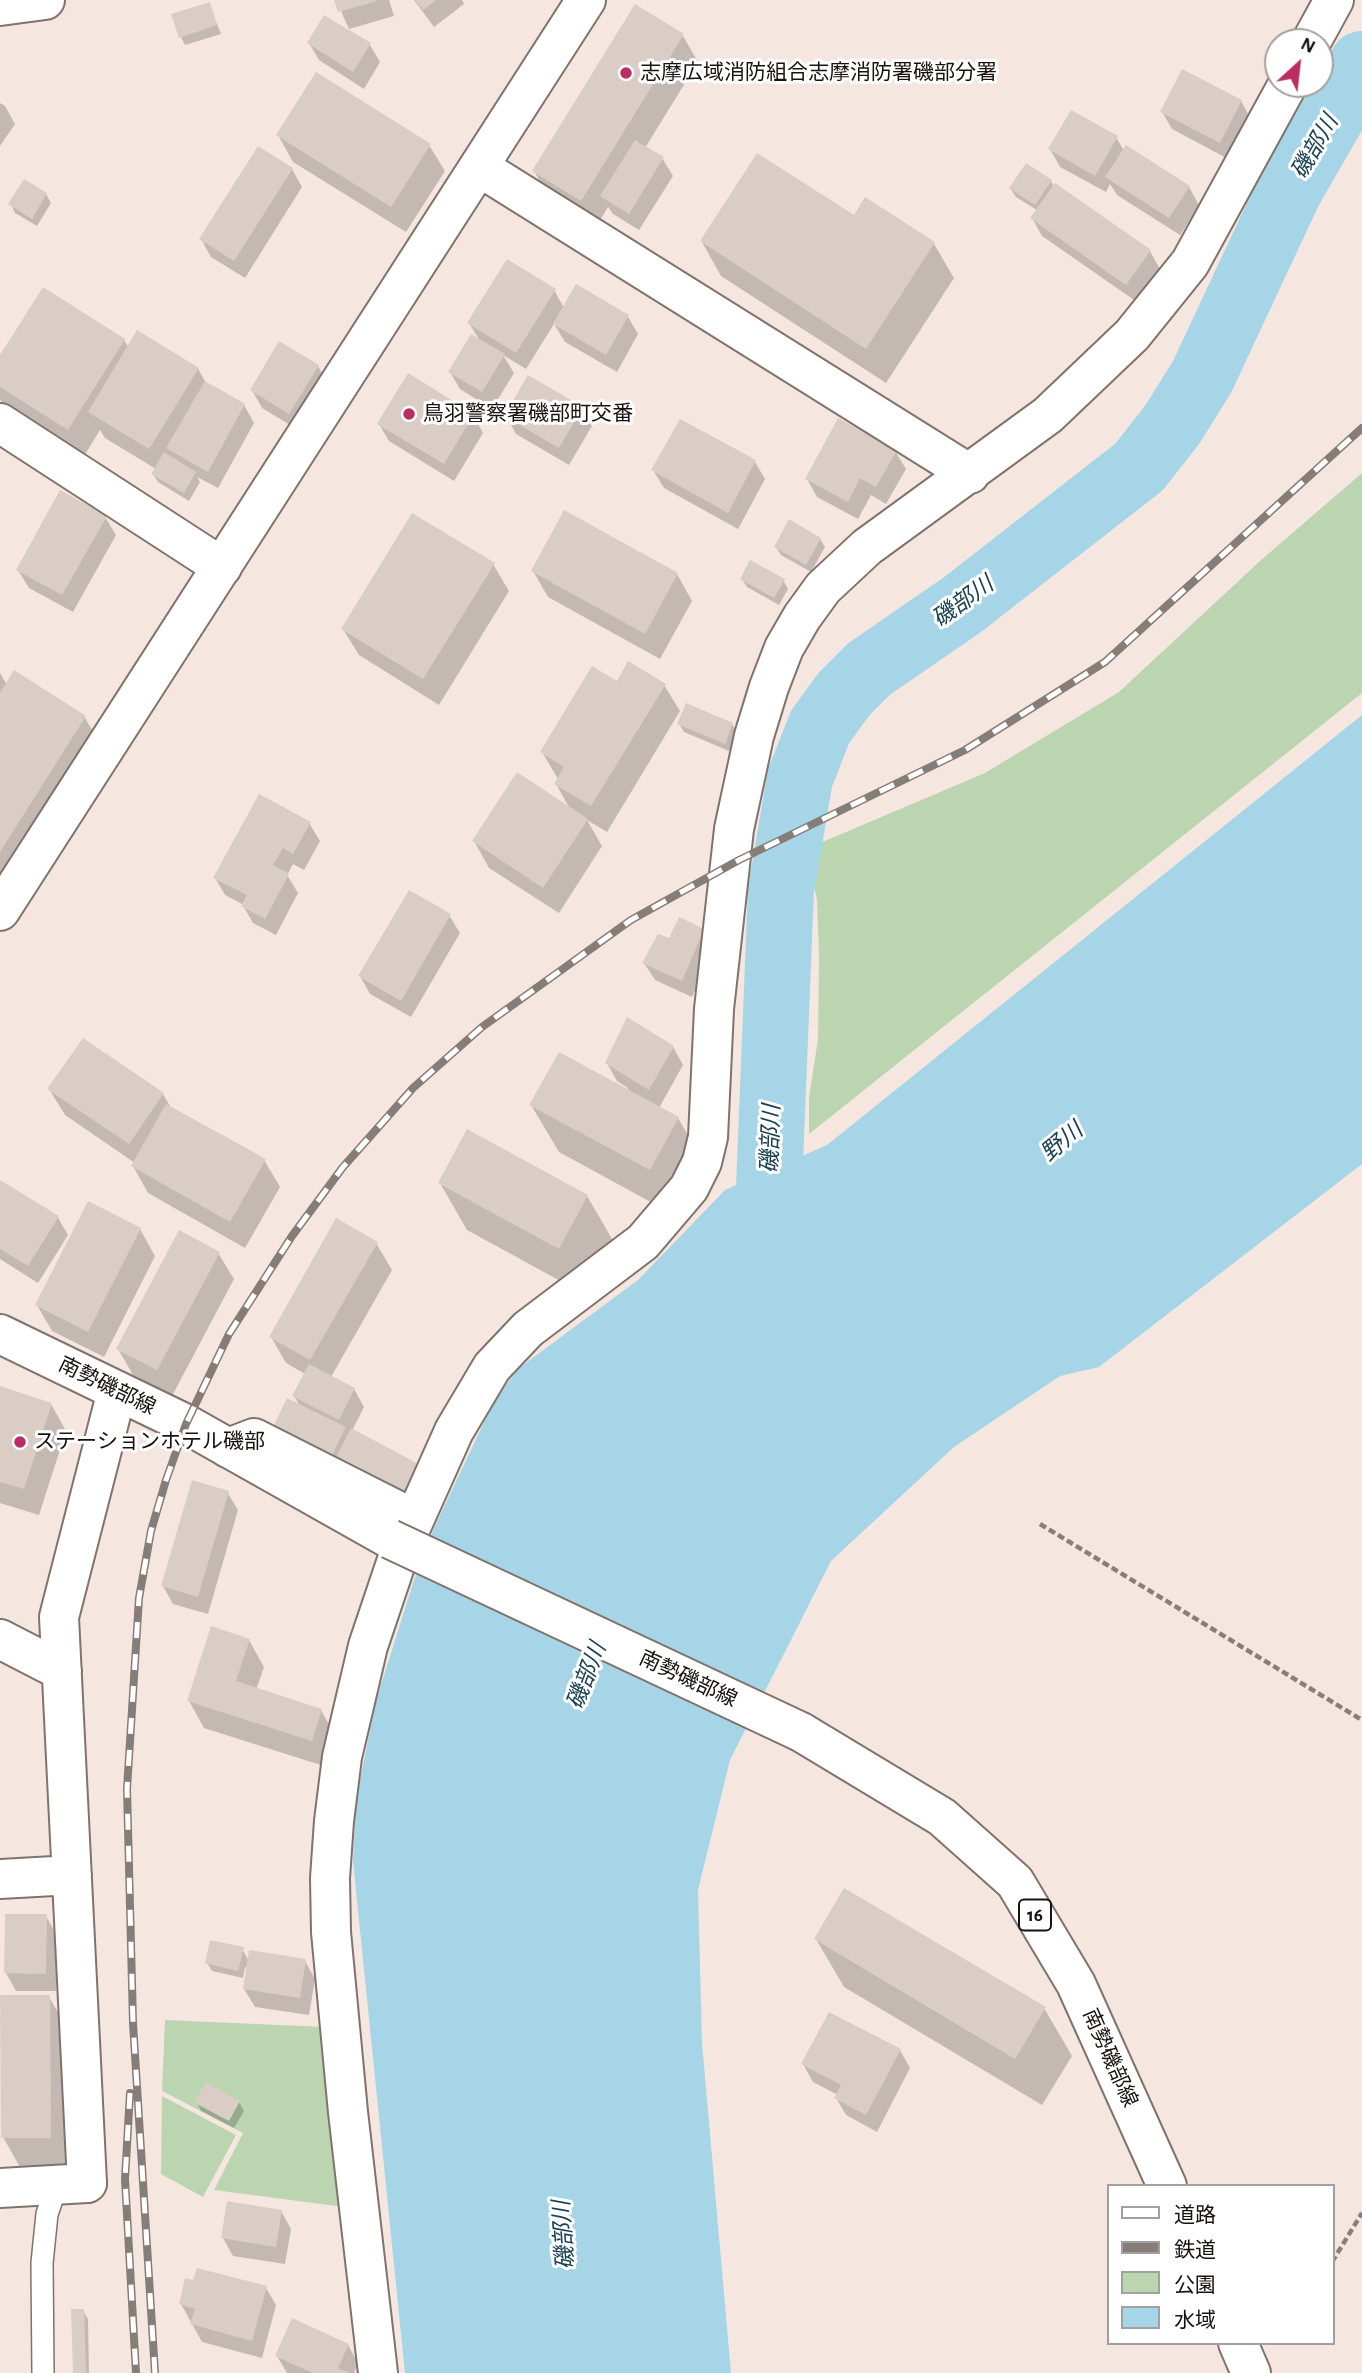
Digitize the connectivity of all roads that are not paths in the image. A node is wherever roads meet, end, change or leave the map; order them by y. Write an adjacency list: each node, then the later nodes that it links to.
1 (45, 0): 4 (street)
2 (586, 0): 7 (street)
3 (1334, 0): 5 (street)
4 (0, 6)
5 (1319, 28)
6 (1280, 98): 9 (street)
7 (479, 167): 9 (street); 10 (street)
8 (0, 423): 10 (street)
9 (970, 474): 14 (street)
10 (222, 567): 11 (street)
11 (0, 911)
12 (0, 1335): 13 (street, 南勢磯部線 / 16)
13 (117, 1391): 14 (street, 南勢磯部線 / 16); 16 (street)
14 (402, 1529): 20 (street, 南勢磯部線 / 16, bridge); 24 (street)
15 (0, 1639): 16 (street)
16 (62, 1671): 17 (street)
17 (72, 1875): 18 (street); 19 (street)
18 (0, 1879)
19 (72, 2184): 21 (street); 23 (lane)
20 (1166, 2184)
21 (0, 2188)
22 (1239, 2345): 25 (street)
23 (43, 2373)
24 (378, 2373)
25 (1251, 2373)

